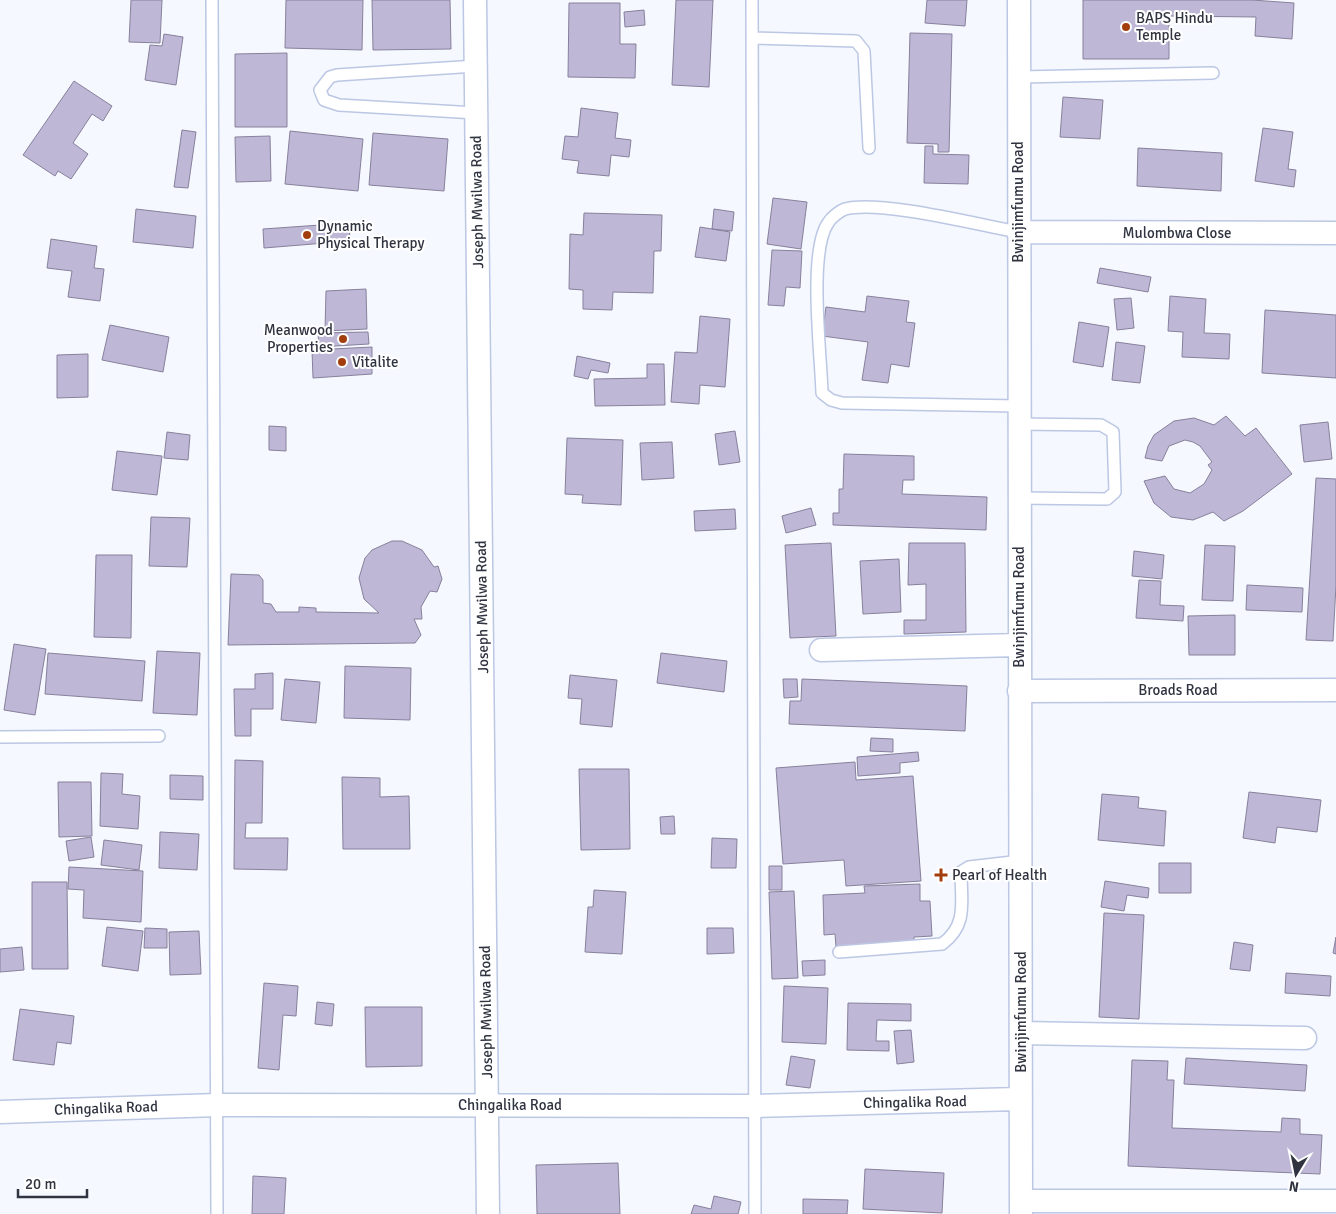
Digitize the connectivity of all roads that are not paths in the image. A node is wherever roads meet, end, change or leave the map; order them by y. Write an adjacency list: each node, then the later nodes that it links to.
1 (212, 0): 27 (lane)
2 (475, 0): 6 (street, Joseph Mwilwa Road)
3 (752, 0): 5 (lane)
4 (1019, 0): 8 (street, Bwinjimfumu Road)
5 (752, 38): 10 (lane); 28 (lane)
6 (476, 66): 9 (street, Joseph Mwilwa Road); 9 (lane)
7 (1213, 73): 8 (lane)
8 (1019, 77): 11 (street, Bwinjimfumu Road)
9 (476, 112): 26 (street, Joseph Mwilwa Road)
10 (869, 148)
11 (1018, 232): 12 (street, Mulombwa Close); 13 (street, Bwinjimfumu Road); 13 (lane)
12 (1336, 233)
13 (1018, 415): 14 (street, Bwinjimfumu Road); 14 (lane)
14 (1019, 498): 15 (street, Bwinjimfumu Road)
15 (1019, 645): 16 (street); 18 (street, Bwinjimfumu Road)
16 (820, 650)
17 (1336, 690): 18 (street, Broads Road)
18 (1019, 691): 21 (street, Bwinjimfumu Road)
19 (159, 736): 20 (lane)
20 (0, 737)
21 (1020, 861): 22 (lane); 23 (street, Bwinjimfumu Road)
22 (839, 952)
23 (1020, 1034): 24 (street); 25 (street, Bwinjimfumu Road)
24 (1305, 1038)
25 (1021, 1099): 28 (street, Chingalika Road); 31 (street, Bwinjimfumu Road)
26 (487, 1104): 27 (street, Chingalika Road); 28 (street, Chingalika Road); 33 (street, Joseph Mwilwa Road)
27 (218, 1105): 29 (street, Chingalika Road); 32 (lane)
28 (755, 1106): 34 (lane)
29 (0, 1112)
30 (1336, 1201): 31 (street)
31 (1021, 1208)
32 (217, 1214)
33 (488, 1214)
34 (755, 1214)

